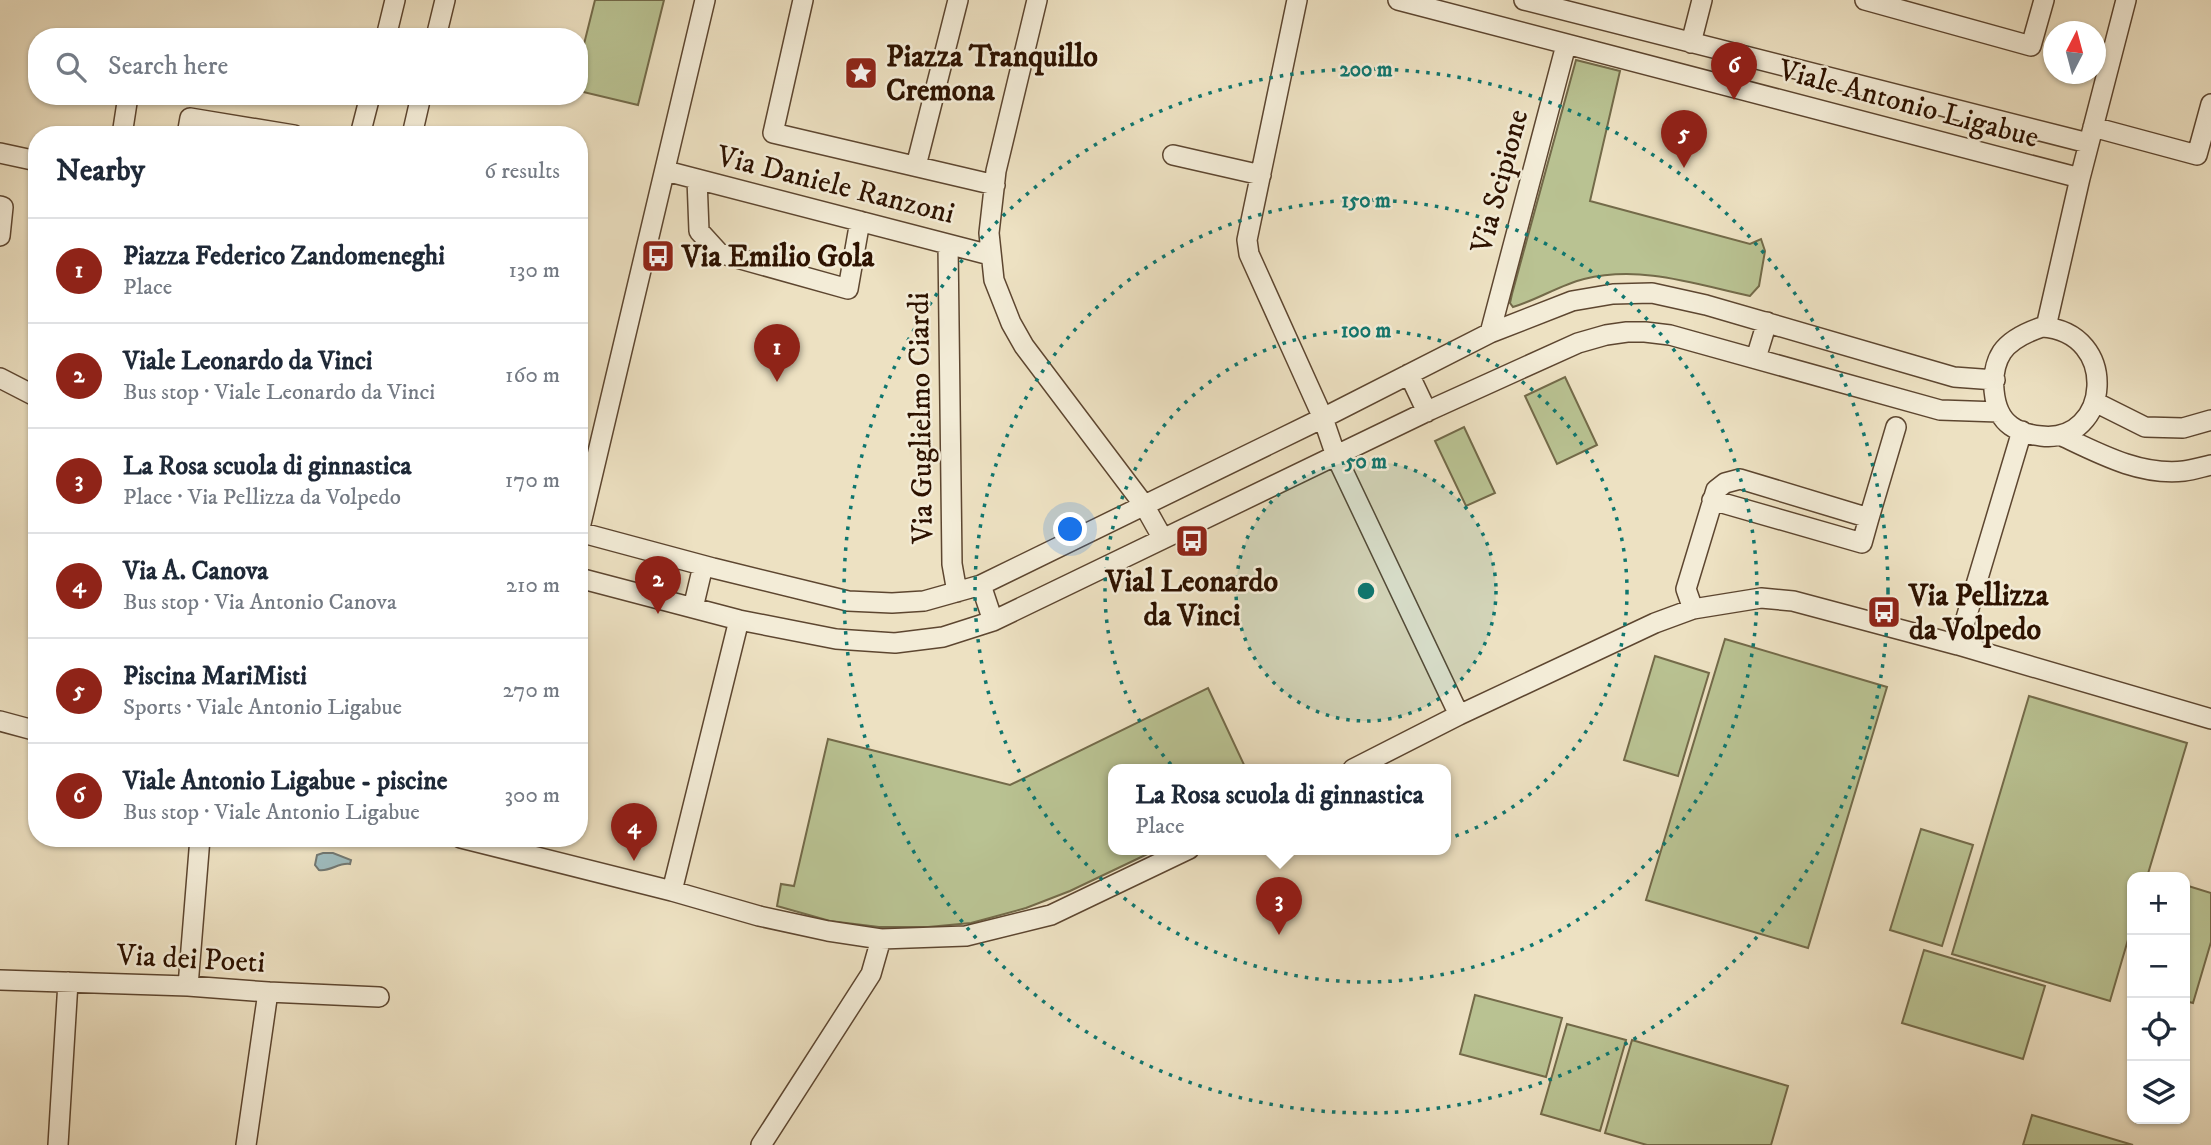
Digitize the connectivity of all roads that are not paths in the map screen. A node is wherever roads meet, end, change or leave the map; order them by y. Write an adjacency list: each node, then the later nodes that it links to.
1 (395, 0): 15 (street)
2 (445, 0): 16 (street)
3 (705, 0): 33 (street)
4 (803, 0): 32 (street)
5 (958, 0): 32 (street)
6 (1037, 0): 37 (street)
7 (1297, 0): 34 (street)
8 (1398, 0): 18 (street, Viale Antonio Ligabue)
9 (1524, 0): 14 (street, Viale Antonio Ligabue)
10 (1702, 0): 17 (street)
11 (1865, 0): 12 (street)
12 (2044, 0)
13 (2126, 0): 28 (street)
14 (1575, 7): 17 (street, Viale Antonio Ligabue)
15 (388, 28)
16 (438, 28)
17 (1691, 43): 28 (street, Viale Antonio Ligabue)
18 (1566, 45): 35 (street, Viale Antonio Ligabue); 45 (street, Via Scipione)
19 (2211, 104): 28 (street, Viale Antonio Ligabue)
20 (127, 105): 23 (street)
21 (368, 105): 26 (street)
22 (419, 105): 27 (street)
23 (123, 126)
24 (189, 126): 25 (street)
25 (239, 126)
26 (362, 126)
27 (414, 126)
28 (2091, 135): 35 (street)
29 (0, 153): 31 (street)
30 (1173, 155): 34 (street)
31 (28, 158)
32 (916, 166): 37 (street)
33 (666, 171): 36 (street, Via Daniele Ranzoni); 61 (street)
34 (1261, 175): 54 (street)
35 (2080, 177): 44 (street)
36 (697, 179): 39 (street, Via Daniele Ranzoni); 39 (street)
37 (995, 185): 42 (street)
38 (0, 206): 40 (street)
39 (860, 221): 41 (street, Via Daniele Ranzoni)
40 (0, 236)
41 (948, 244): 42 (street, Via Daniele Ranzoni); 70 (street, Via Guglielmo Ciardi)
42 (990, 255): 63 (street)
43 (1766, 323): 45 (street); 46 (street); 49 (street)
44 (2046, 327): 49 (street); 51 (street)
45 (1490, 333): 47 (street)
46 (1756, 358): 52 (street); 53 (street)
47 (1409, 374): 52 (street); 54 (street)
48 (0, 378): 50 (street)
49 (1994, 380): 53 (street)
50 (28, 392)
51 (2095, 402): 55 (street); 58 (street)
52 (1427, 412): 59 (street)
53 (1999, 412): 57 (street)
54 (1323, 418): 59 (street); 63 (street)
55 (2211, 420)
56 (1896, 427): 64 (street)
57 (2022, 431): 58 (street); 75 (street)
58 (2060, 435): 60 (street)
59 (1336, 456): 66 (street); 76 (street)
60 (2211, 465)
61 (588, 495)
62 (1712, 500): 64 (street); 64 (street); 72 (street)
63 (1144, 505): 66 (street); 69 (street)
64 (1869, 518)
65 (588, 534): 67 (street)
66 (1163, 539): 74 (street)
67 (703, 566): 70 (street); 71 (street)
68 (588, 580): 71 (street)
69 (981, 585): 70 (street); 74 (street)
70 (957, 592)
71 (693, 608): 73 (street)
72 (1693, 608): 75 (street); 76 (street)
73 (740, 620): 74 (street); 84 (street)
74 (993, 621)
75 (1958, 645): 77 (street)
76 (1458, 715): 80 (street)
77 (2211, 719)
78 (0, 721): 79 (street)
79 (28, 729)
80 (1363, 764)
81 (199, 847): 88 (street)
82 (497, 847): 84 (street)
83 (1176, 855): 85 (street)
84 (672, 891): 85 (street)
85 (881, 939): 93 (street)
86 (0, 980): 87 (street, Via dei Poeti)
87 (68, 982): 88 (street, Via dei Poeti); 91 (street)
88 (188, 986): 89 (street, Via dei Poeti)
89 (268, 992): 90 (street, Via dei Poeti); 92 (street)
90 (379, 997)
91 (58, 1145)
92 (246, 1145)
93 (761, 1145)

